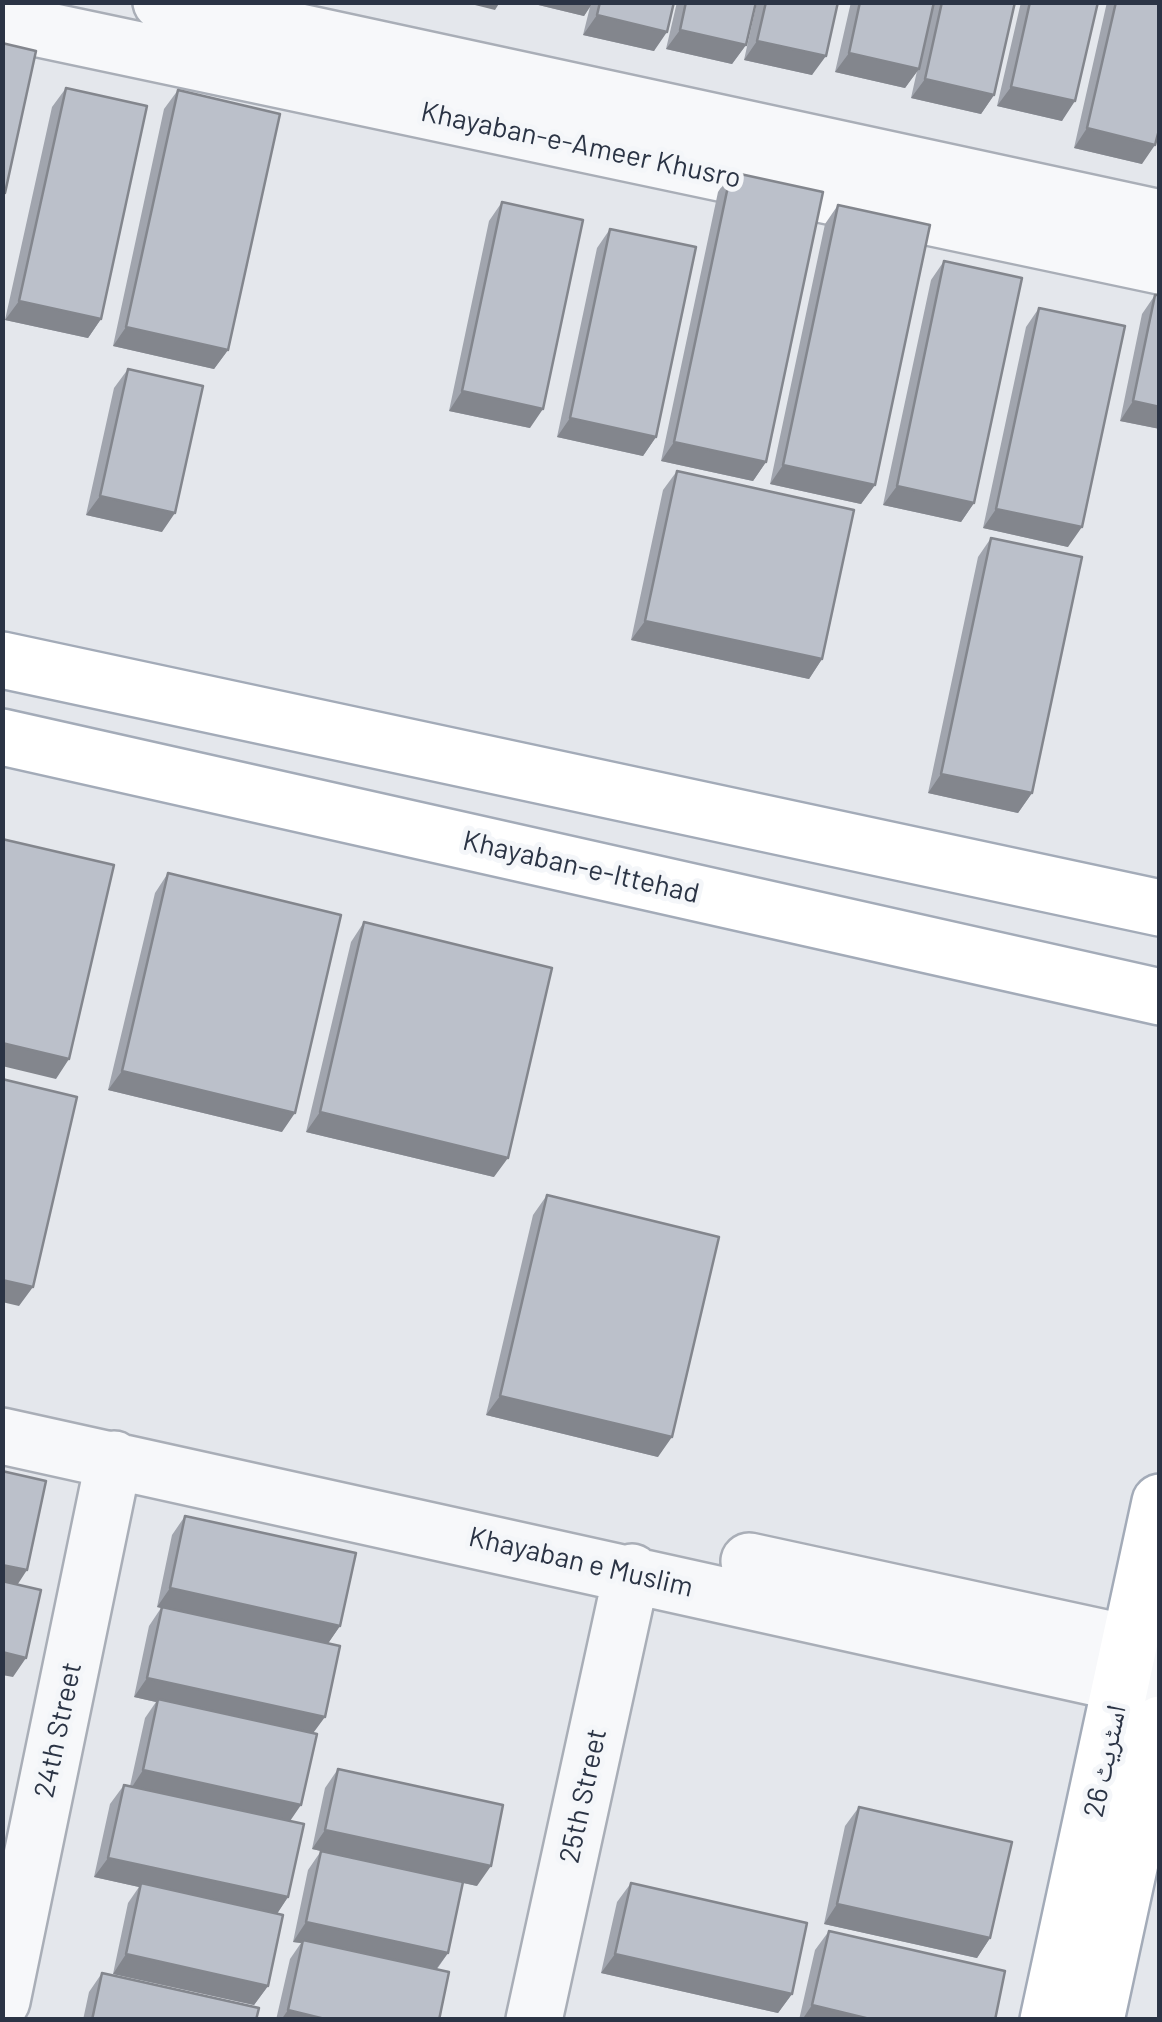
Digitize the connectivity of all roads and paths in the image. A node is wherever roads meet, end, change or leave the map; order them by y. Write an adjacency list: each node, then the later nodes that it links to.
1 (44, 19): 2 (street, Khayaban-e-Ameer Khusro)
2 (151, 20): 3 (street, Khayaban-e-Ameer Khusro); 4 (street, Khayaban-e-Ameer Khusro)
3 (1160, 218)
4 (1160, 266)
5 (2, 660): 7 (main road)
6 (2, 737): 8 (main road, Khayaban-e-Ittehad)
7 (1160, 908)
8 (1160, 998)
9 (2, 1401): 14 (street, Khayaban e Muslim)
10 (2, 1436): 11 (street, Khayaban e Muslim)
11 (114, 1459): 13 (street, Khayaban e Muslim); 16 (street, 24th Street)
12 (1160, 1502): 14 (main road, اسٹریٹ 26)
13 (632, 1572): 14 (street, Khayaban e Muslim); 17 (street, 25th Street)
14 (1143, 1667): 18 (main road, اسٹریٹ 26)
15 (1160, 1724): 19 (main road, اسٹریٹ 26)
16 (2, 2001)
17 (534, 2020)
18 (1048, 2020)
19 (1096, 2020)

